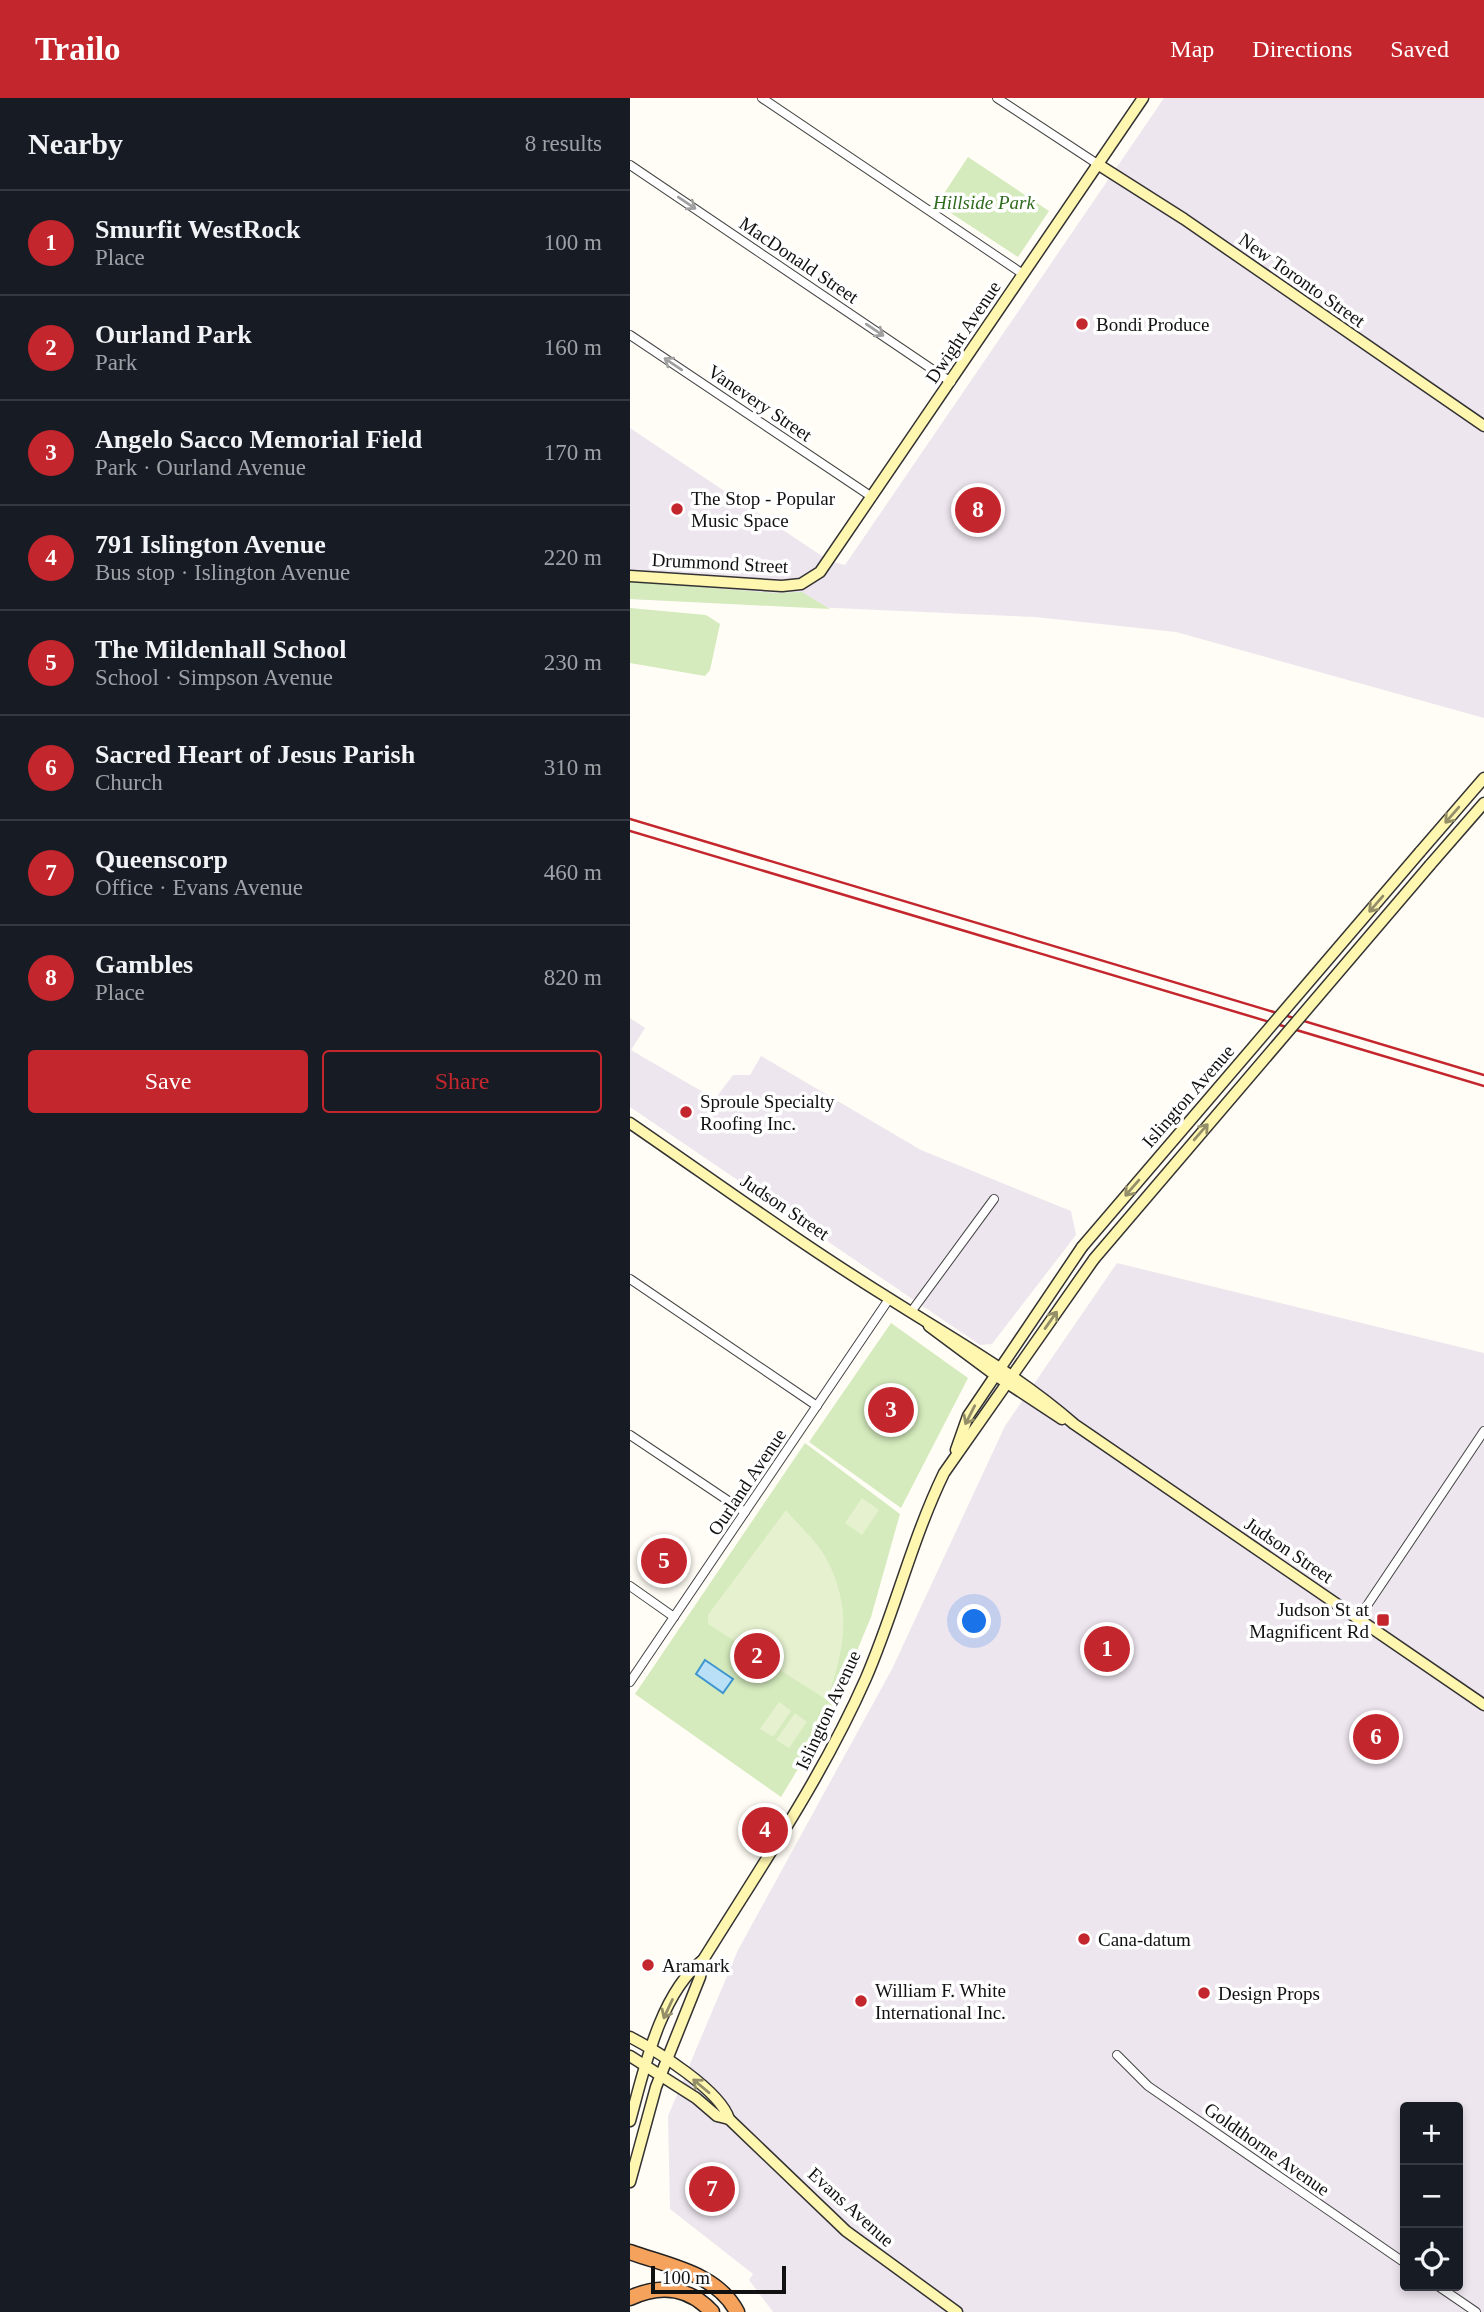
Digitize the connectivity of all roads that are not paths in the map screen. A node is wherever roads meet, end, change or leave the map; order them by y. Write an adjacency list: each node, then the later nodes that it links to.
1 (762, 98): 6 (street)
2 (997, 98): 5 (street)
3 (1143, 98): 5 (main road, Dwight Avenue)
4 (630, 165): 8 (street, MacDonald Street, one-way to 8)
5 (1098, 165): 6 (main road, Dwight Avenue); 9 (main road, New Toronto Street)
6 (1023, 274): 8 (main road, Dwight Avenue)
7 (630, 335): 10 (street, Vanevery Street, one-way to 7)
8 (951, 382): 10 (main road, Dwight Avenue)
9 (1484, 426)
10 (872, 497): 12 (main road, Dwight Avenue)
11 (630, 576): 12 (main road, Drummond Street)
12 (807, 581)
13 (1484, 778): 20 (main road, Islington Avenue, one-way to 20, bridge)
14 (1484, 803): 21 (main road, Islington Avenue, one-way to 14, bridge)
15 (630, 1124): 18 (main road, Judson Street)
16 (994, 1199): 19 (street)
17 (630, 1279): 22 (street)
18 (888, 1298): 19 (main road, Judson Street); 22 (street, Ourland Avenue)
19 (911, 1312): 20 (main road, Judson Street)
20 (997, 1372): 21 (main road, Judson Street); 25 (main road, Islington Avenue, one-way to 25)
21 (1009, 1380): 25 (main road, Islington Avenue); 29 (main road, Judson Street)
22 (817, 1406): 26 (street, Ourland Avenue)
23 (1484, 1431): 29 (street)
24 (630, 1435): 26 (street)
25 (953, 1460): 32 (main road, Islington Avenue)
26 (745, 1512): 28 (street, Ourland Avenue)
27 (630, 1586): 28 (street)
28 (674, 1617): 30 (street, Ourland Avenue)
29 (1358, 1619): 31 (main road, Judson Street)
30 (630, 1682)
31 (1484, 1705)
32 (703, 1960): 34 (main road, Islington Avenue, one-way to 34); 37 (main road, Islington Avenue)
33 (630, 2037): 34 (main road, Evans Avenue)
34 (650, 2048): 37 (main road, Evans Avenue); 38 (main road, Islington Avenue)
35 (1117, 2055): 44 (street, Goldthorne Avenue)
36 (630, 2056): 38 (main road, Evans Avenue)
37 (666, 2059): 39 (main road, Islington Avenue); 40 (main road, Evans Avenue, one-way to 37)
38 (645, 2065): 39 (main road, Evans Avenue); 41 (main road, Islington Avenue)
39 (661, 2075): 40 (main road, Evans Avenue); 42 (main road, Islington Avenue)
40 (729, 2119): 49 (main road, Evans Avenue)
41 (630, 2120)
42 (630, 2182)
43 (630, 2252): 48 (highway)
44 (1400, 2260)
45 (1445, 2291): 50 (street)
46 (630, 2298): 47 (highway)
47 (712, 2312)
48 (737, 2312)
49 (957, 2312)
50 (1476, 2312)

